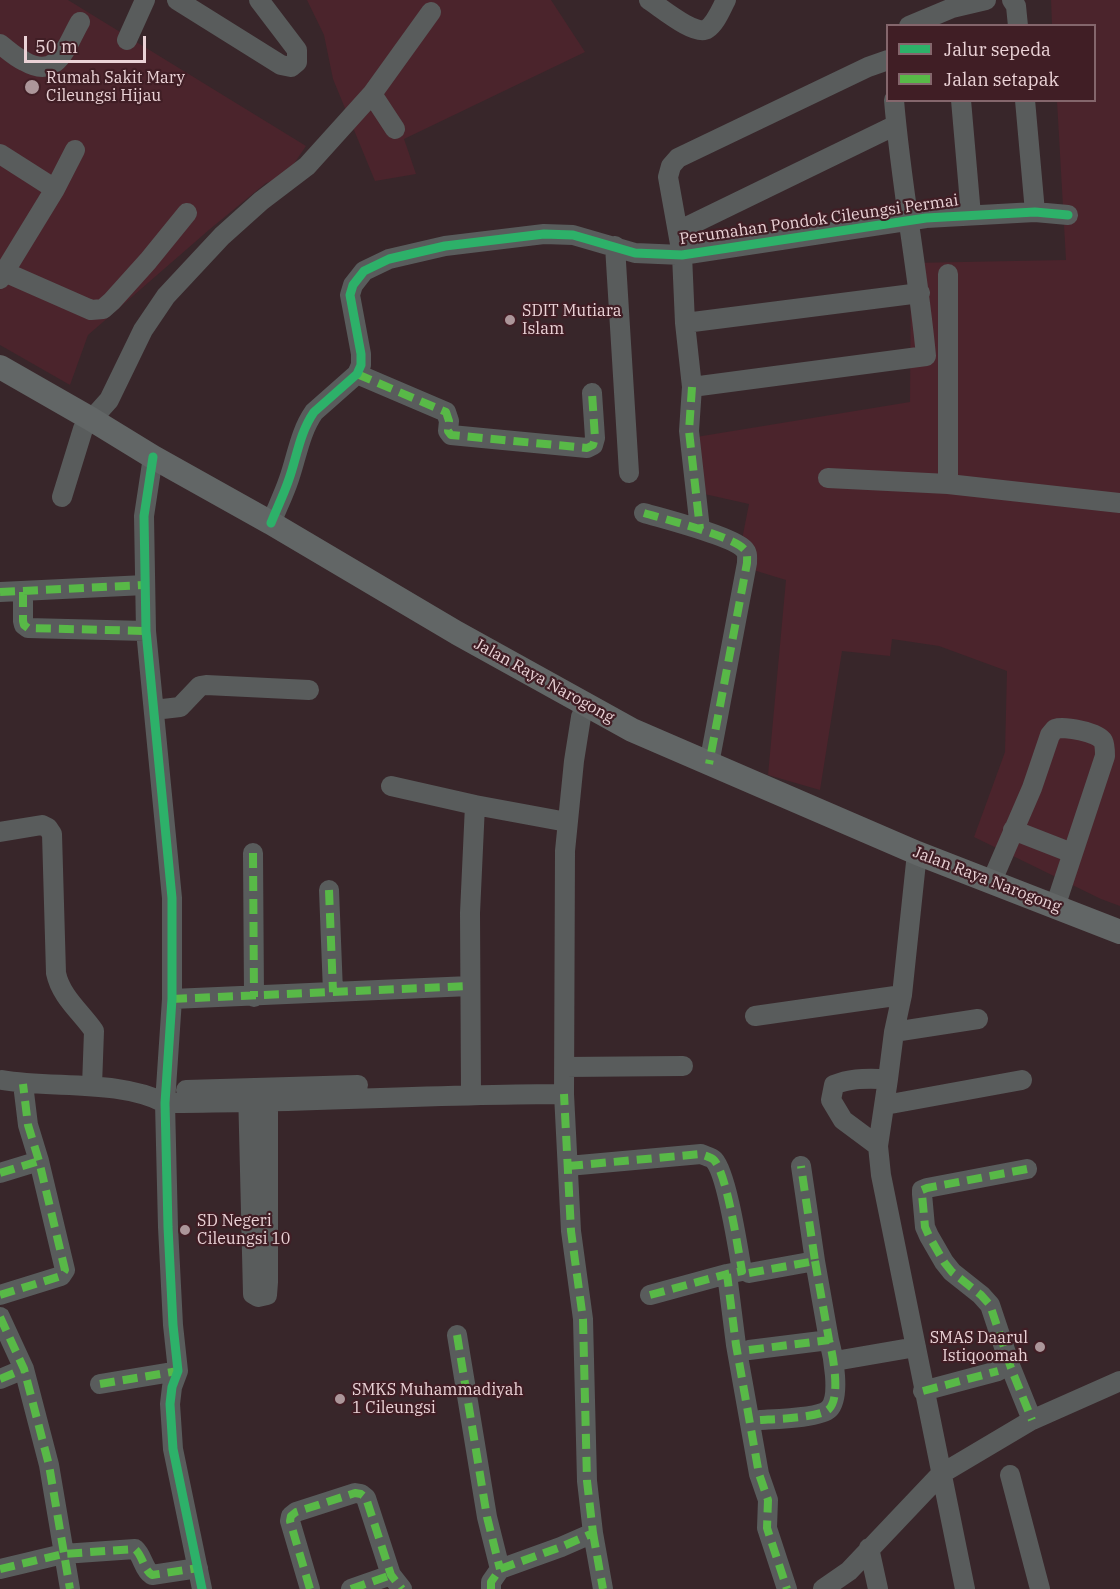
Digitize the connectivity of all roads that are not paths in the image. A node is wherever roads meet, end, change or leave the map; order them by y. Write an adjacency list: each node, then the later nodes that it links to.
1 (145, 0): 13 (street)
2 (177, 0): 3 (street)
3 (259, 0)
4 (649, 0): 5 (street)
5 (726, 0)
6 (986, 0): 9 (street)
7 (1012, 0): 12 (street)
8 (431, 12): 16 (street)
9 (953, 17): 11 (street)
10 (80, 22): 14 (street)
11 (919, 24)
12 (1018, 24)
13 (127, 40)
14 (1, 47)
15 (886, 61): 30 (street)
16 (372, 94): 21 (street); 41 (street)
17 (894, 102): 20 (street)
18 (961, 102): 27 (street)
19 (1025, 102): 25 (street)
20 (896, 126): 29 (street); 30 (street)
21 (395, 129)
22 (75, 150): 24 (street)
23 (0, 154): 24 (street)
24 (56, 189): 33 (street)
25 (1035, 212): 27 (street, Perumahan Pondok Cileungsi Permai); 28 (street, Perumahan Pondok Cileungsi Permai)
26 (187, 213): 33 (street)
27 (971, 215): 29 (street, Perumahan Pondok Cileungsi Permai)
28 (1068, 215)
29 (908, 221): 32 (street, Perumahan Pondok Cileungsi Permai); 35 (street)
30 (678, 231): 32 (street)
31 (615, 246): 32 (street, Perumahan Pondok Cileungsi Permai); 38 (street, Perumahan Pondok Cileungsi Permai); 43 (street)
32 (682, 255): 36 (street)
33 (1, 274)
34 (948, 274): 45 (street)
35 (920, 292): 36 (street); 39 (street)
36 (685, 323): 39 (street)
37 (0, 368): 41 (main road, Jalan Raya Narogong)
38 (357, 374): 40 (street); 49 (street)
39 (692, 387): 50 (street)
40 (592, 393)
41 (91, 419): 42 (main road, Jalan Raya Narogong); 46 (street)
42 (153, 458): 49 (main road, Jalan Raya Narogong); 51 (street)
43 (630, 473)
44 (828, 478): 45 (street)
45 (948, 484): 47 (street)
46 (63, 497)
47 (1120, 503)
48 (644, 513): 50 (street)
49 (271, 523): 56 (main road, Jalan Raya Narogong)
50 (700, 529): 58 (street)
51 (145, 585): 53 (street); 54 (street)
52 (0, 592): 53 (street)
53 (23, 592): 54 (street)
54 (146, 631): 57 (street)
55 (309, 690): 57 (street)
56 (587, 704): 58 (main road, Jalan Raya Narogong); 61 (street)
57 (154, 710): 75 (street)
58 (709, 764): 64 (main road, Jalan Raya Narogong)
59 (391, 786): 60 (street)
60 (475, 805): 61 (street); 71 (street)
61 (567, 822): 82 (street)
62 (1013, 830): 65 (street); 65 (street); 67 (street)
63 (0, 832): 85 (street)
64 (917, 853): 67 (main road, Jalan Raya Narogong); 73 (street)
65 (1072, 853): 69 (street)
66 (253, 854): 74 (street)
67 (991, 883): 69 (main road, Jalan Raya Narogong)
68 (329, 890): 72 (street)
69 (1055, 907): 70 (main road, Jalan Raya Narogong)
70 (1120, 932)
71 (470, 986): 72 (street); 86 (street)
72 (333, 992): 74 (street)
73 (902, 995): 76 (street); 78 (street)
74 (254, 997): 75 (street)
75 (172, 999): 87 (street)
76 (755, 1016)
77 (978, 1019): 78 (street)
78 (894, 1032): 81 (street)
79 (683, 1066): 82 (street)
80 (1, 1078): 84 (street)
81 (888, 1079): 89 (street); 90 (street)
82 (564, 1080): 86 (street); 92 (street)
83 (1022, 1080): 89 (street)
84 (23, 1084): 85 (street); 91 (street)
85 (92, 1086): 87 (street)
86 (471, 1088): 88 (street)
87 (161, 1096): 88 (street); 108 (street)
88 (258, 1096): 88 (street)
89 (885, 1105): 90 (street)
90 (878, 1146): 104 (street)
91 (39, 1161): 95 (street); 99 (street)
92 (568, 1166): 98 (street); 118 (street)
93 (801, 1166): 96 (street)
94 (1027, 1169): 115 (street)
95 (0, 1173)
96 (815, 1261): 97 (street); 103 (street)
97 (749, 1273)
98 (727, 1274): 100 (street); 131 (street)
99 (0, 1295)
100 (650, 1295)
101 (0, 1317): 107 (street)
102 (457, 1335): 123 (street)
103 (829, 1340): 105 (street); 106 (street)
104 (916, 1347): 106 (street); 113 (street)
105 (749, 1350)
106 (835, 1361): 114 (street)
107 (24, 1369): 110 (street); 120 (street)
108 (178, 1371): 112 (street); 122 (street)
109 (998, 1371): 113 (street)
110 (0, 1379)
111 (1120, 1382): 115 (street)
112 (100, 1384)
113 (923, 1391): 116 (street)
114 (760, 1420)
115 (1032, 1420): 116 (street)
116 (941, 1474): 119 (street); 134 (street)
117 (1010, 1475): 135 (street)
118 (593, 1533): 123 (street); 130 (street)
119 (869, 1548): 132 (street); 133 (street)
120 (63, 1554): 121 (street); 122 (street); 125 (street)
121 (0, 1569)
122 (198, 1569): 126 (street)
123 (500, 1569): 129 (street)
124 (396, 1582): 127 (street); 128 (street)
125 (70, 1589)
126 (201, 1589)
127 (310, 1589)
128 (351, 1589)
129 (491, 1589)
130 (603, 1589)
131 (787, 1589)
132 (823, 1589)
133 (878, 1589)
134 (965, 1589)
135 (1040, 1589)

